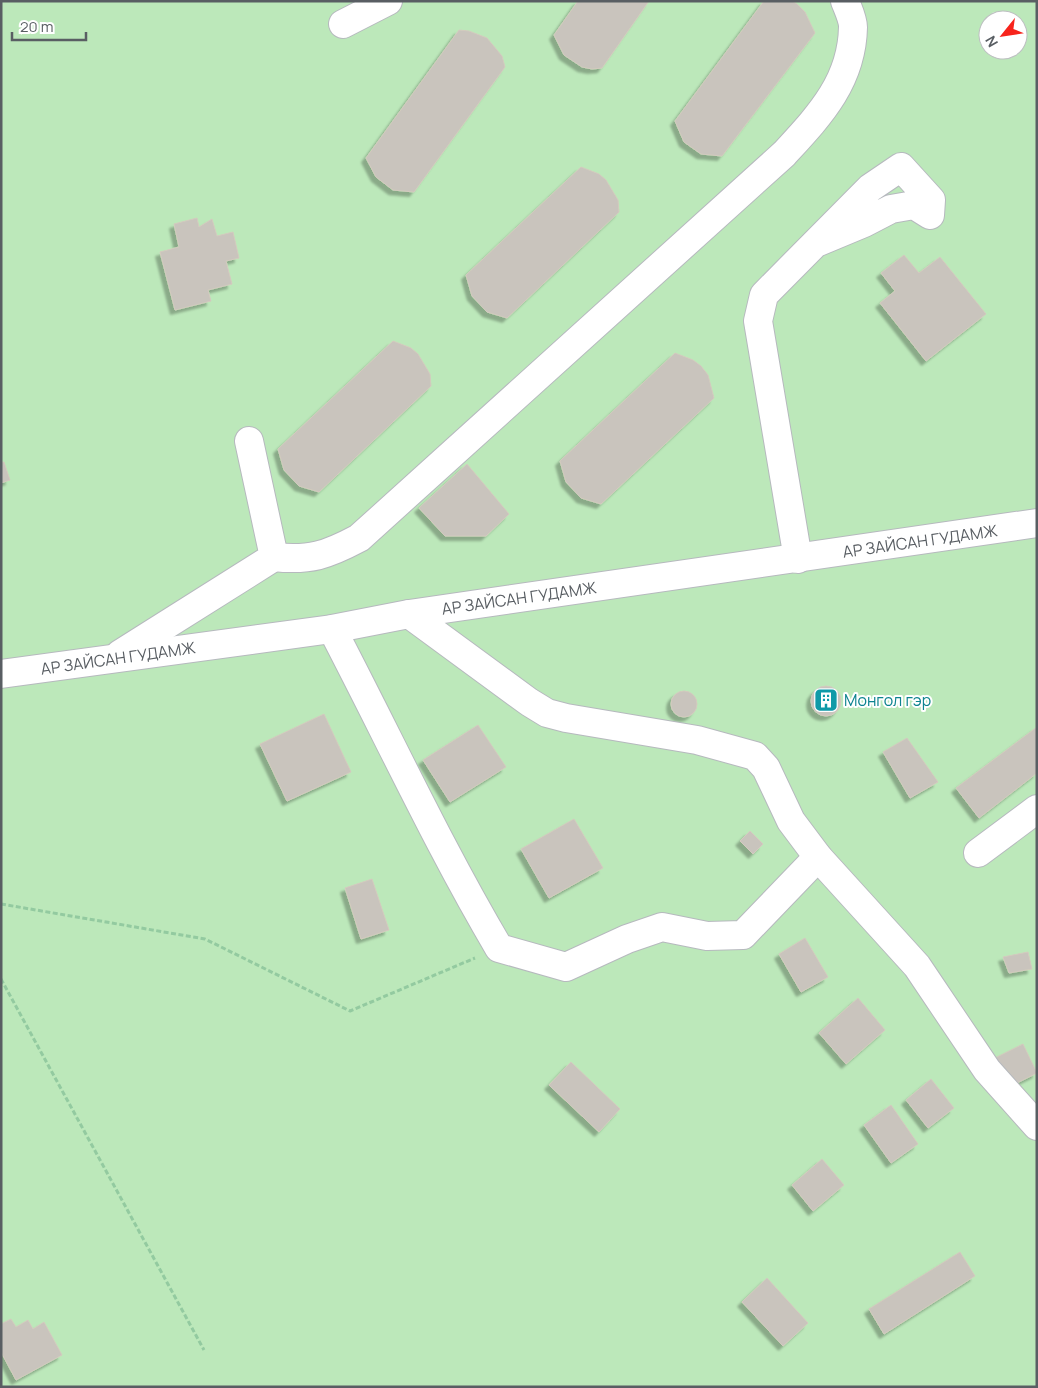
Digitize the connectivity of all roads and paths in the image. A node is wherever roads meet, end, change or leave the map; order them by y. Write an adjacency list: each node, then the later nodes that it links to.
1 (388, 1): 3 (street)
2 (845, 1): 7 (street)
3 (343, 24)
4 (816, 243): 8 (street)
5 (248, 441): 7 (street)
6 (1037, 523): 8 (street, АР ЗАЙСАН ГУДАМЖ)
7 (274, 557): 11 (street)
8 (798, 559): 9 (street, АР ЗАЙСАН ГУДАМЖ)
9 (409, 614): 10 (street, АР ЗАЙСАН ГУДАМЖ); 15 (street)
10 (332, 629): 11 (street, АР ЗАЙСАН ГУДАМЖ); 17 (street)
11 (112, 659): 12 (street, АР ЗАЙСАН ГУДАМЖ)
12 (1, 674)
13 (1037, 809): 14 (street)
14 (978, 853)
15 (818, 857): 17 (street); 19 (street)
16 (1, 904): 17 (path)
17 (499, 948)
18 (1, 979): 20 (path)
19 (1037, 1126)
20 (204, 1350)

